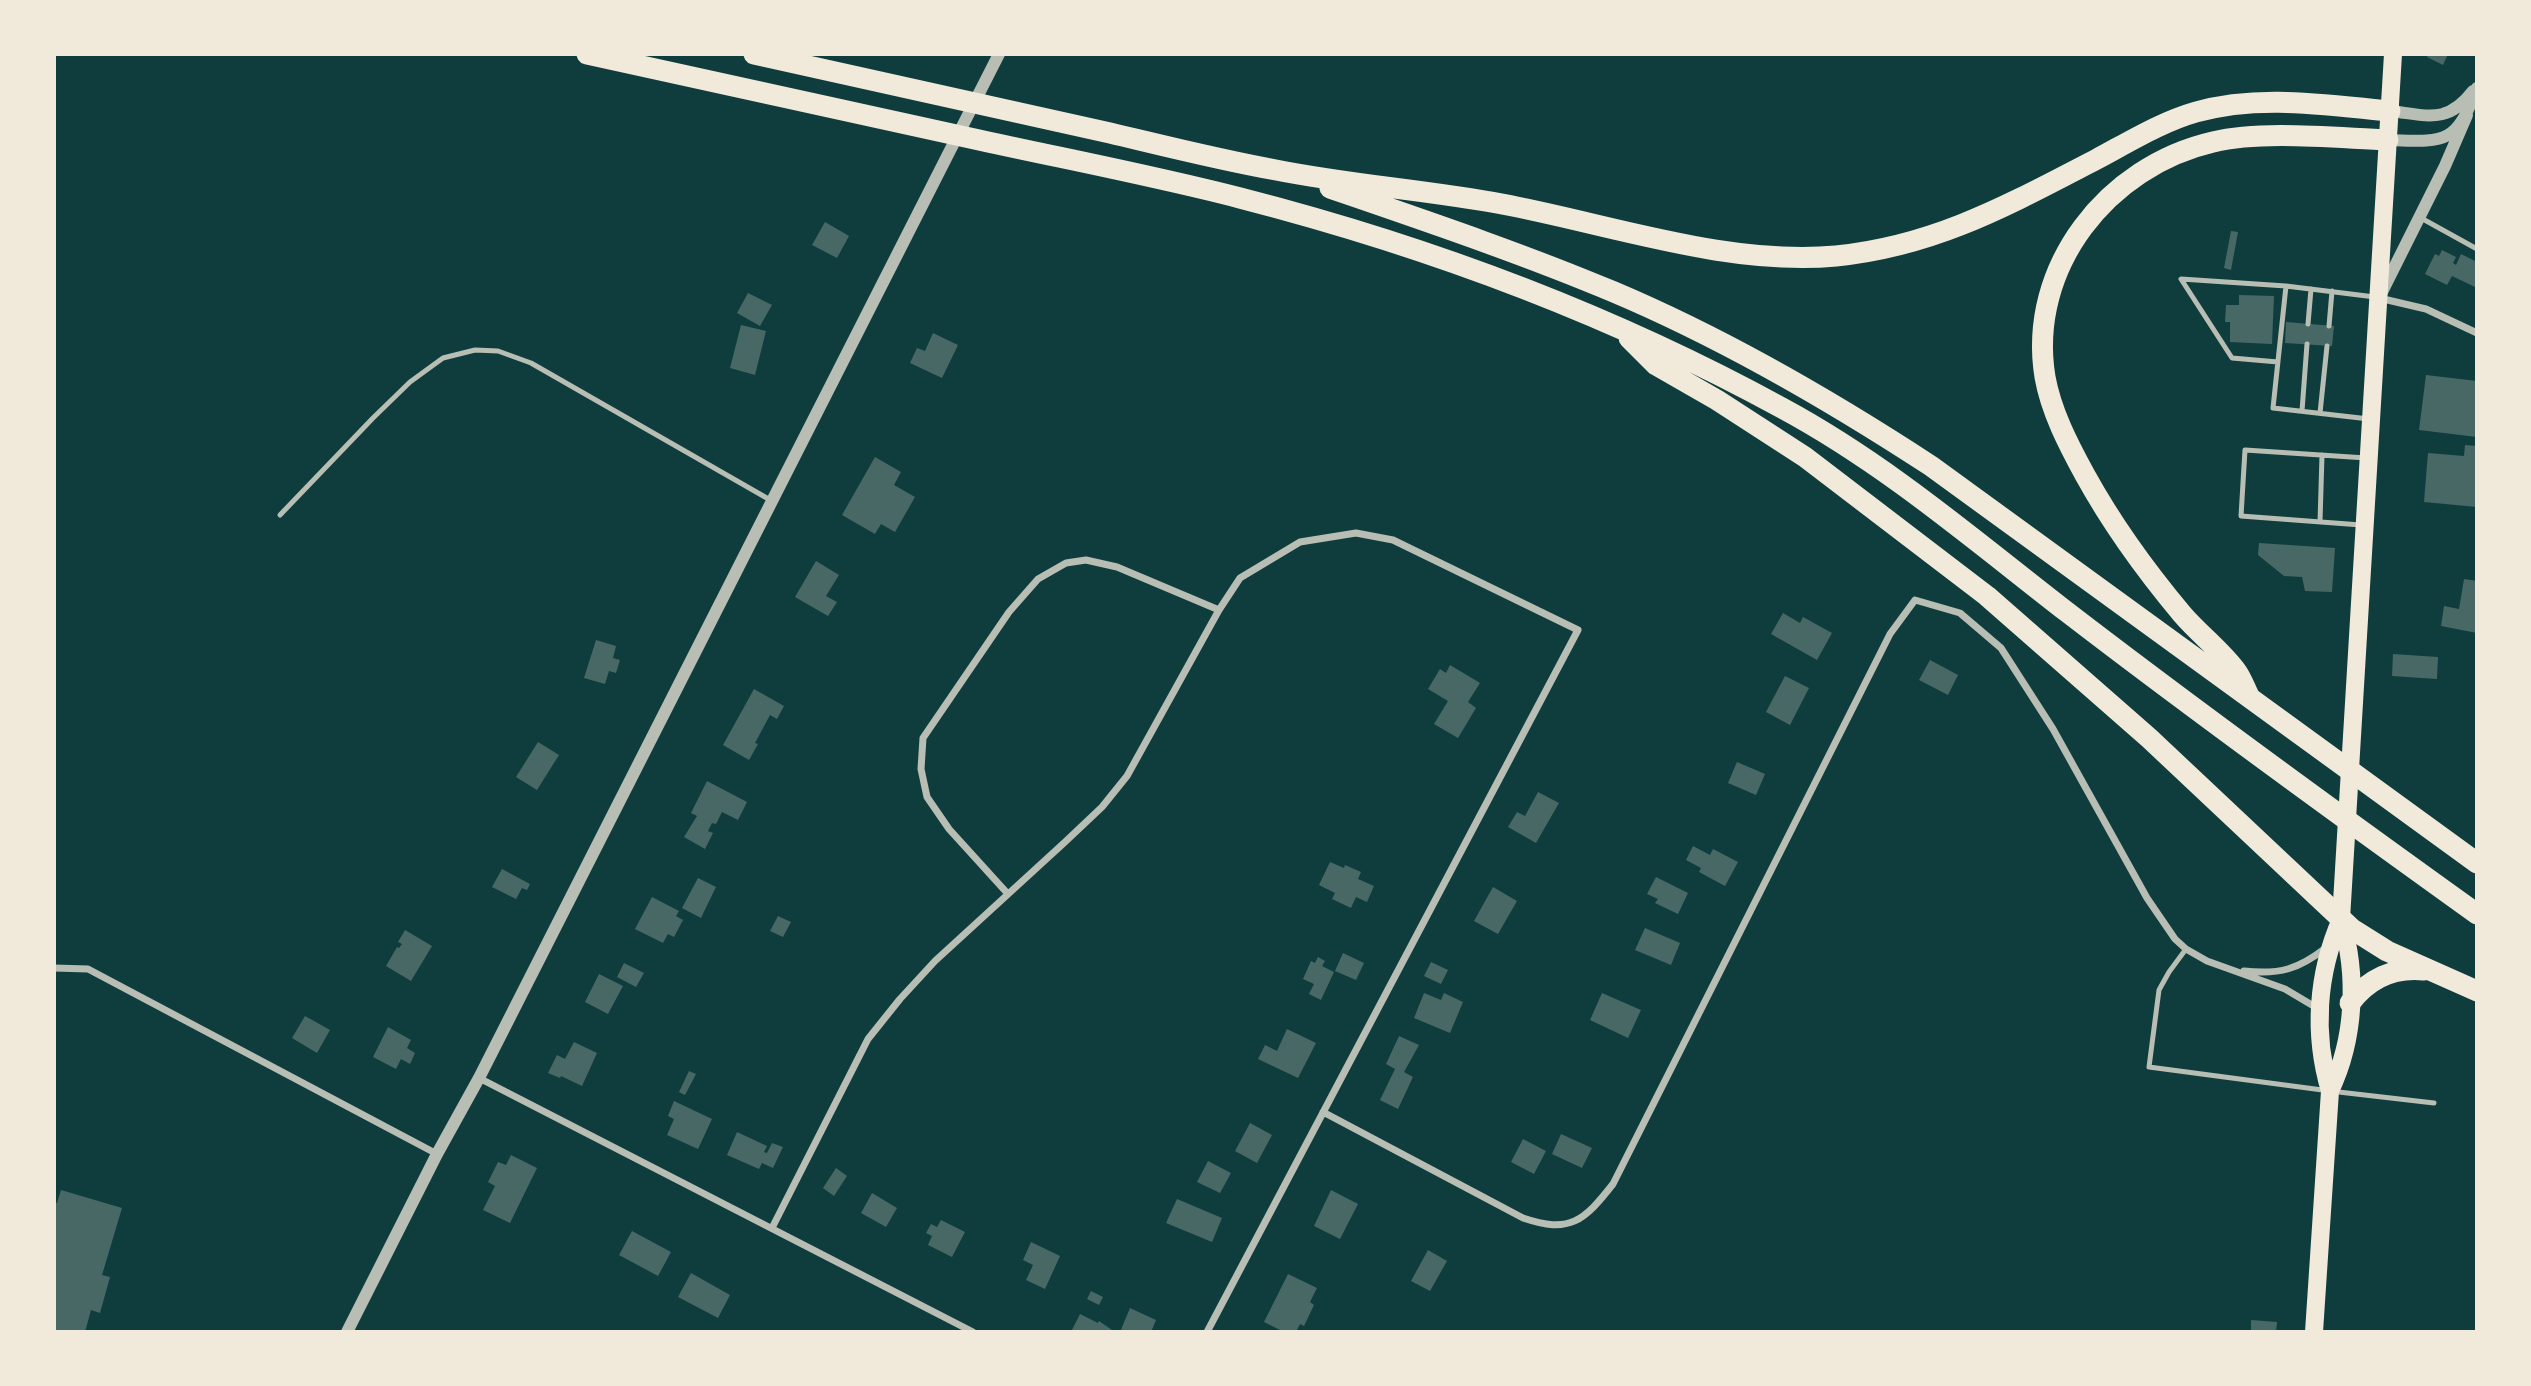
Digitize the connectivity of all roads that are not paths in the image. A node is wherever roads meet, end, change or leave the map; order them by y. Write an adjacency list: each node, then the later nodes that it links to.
1 (587, 54): 18 (highway)
2 (754, 54): 9 (highway)
3 (999, 54): 28 (street)
4 (2393, 54): 6 (main road)
5 (2477, 86): 6 (street); 7 (street)
6 (2390, 111): 8 (main road); 9 (highway)
7 (2467, 115): 8 (street); 10 (street)
8 (2388, 140): 15 (main road); 33 (highway)
9 (1278, 171): 33 (highway)
10 (2420, 217): 11 (lane); 15 (street)
11 (2477, 248)
12 (2286, 286): 13 (lane); 22 (lane); 22 (lane)
13 (2311, 289): 14 (lane); 16 (lane)
14 (2332, 291): 15 (lane); 17 (lane)
15 (2379, 298): 19 (street); 25 (main road)
16 (2308, 324)
17 (2329, 326)
18 (1619, 329): 36 (highway); 37 (highway)
19 (2477, 332)
20 (2307, 344): 23 (lane)
21 (2327, 346): 24 (lane)
22 (2278, 362): 23 (lane)
23 (2302, 411): 24 (lane)
24 (2320, 413): 25 (lane)
25 (2372, 419): 27 (main road)
26 (2322, 455): 27 (lane); 30 (lane); 30 (lane)
27 (2369, 458): 31 (main road)
28 (772, 500): 29 (lane); 46 (street)
29 (280, 515)
30 (2320, 522): 31 (lane)
31 (2365, 526): 37 (main road)
32 (1219, 610): 35 (street); 35 (street); 49 (street)
33 (2252, 701): 34 (highway)
34 (2477, 863)
35 (1008, 894): 51 (street)
36 (2477, 914)
37 (2341, 919): 38 (main road); 42 (highway); 44 (main road)
38 (2330, 946): 41 (street); 45 (main road)
39 (2186, 949): 41 (street); 47 (lane); 49 (street)
40 (54, 968): 50 (street)
41 (2233, 970): 45 (street)
42 (2438, 974): 43 (highway); 44 (highway)
43 (2477, 990)
44 (2350, 1003): 47 (main road)
45 (2320, 1011): 47 (main road)
46 (479, 1078): 50 (street); 51 (street)
47 (2330, 1091): 48 (lane); 55 (main road)
48 (2434, 1103)
49 (1323, 1112): 54 (street)
50 (437, 1154): 52 (street)
51 (772, 1228): 53 (street)
52 (347, 1332)
53 (973, 1332)
54 (1207, 1332)
55 (2314, 1332)

